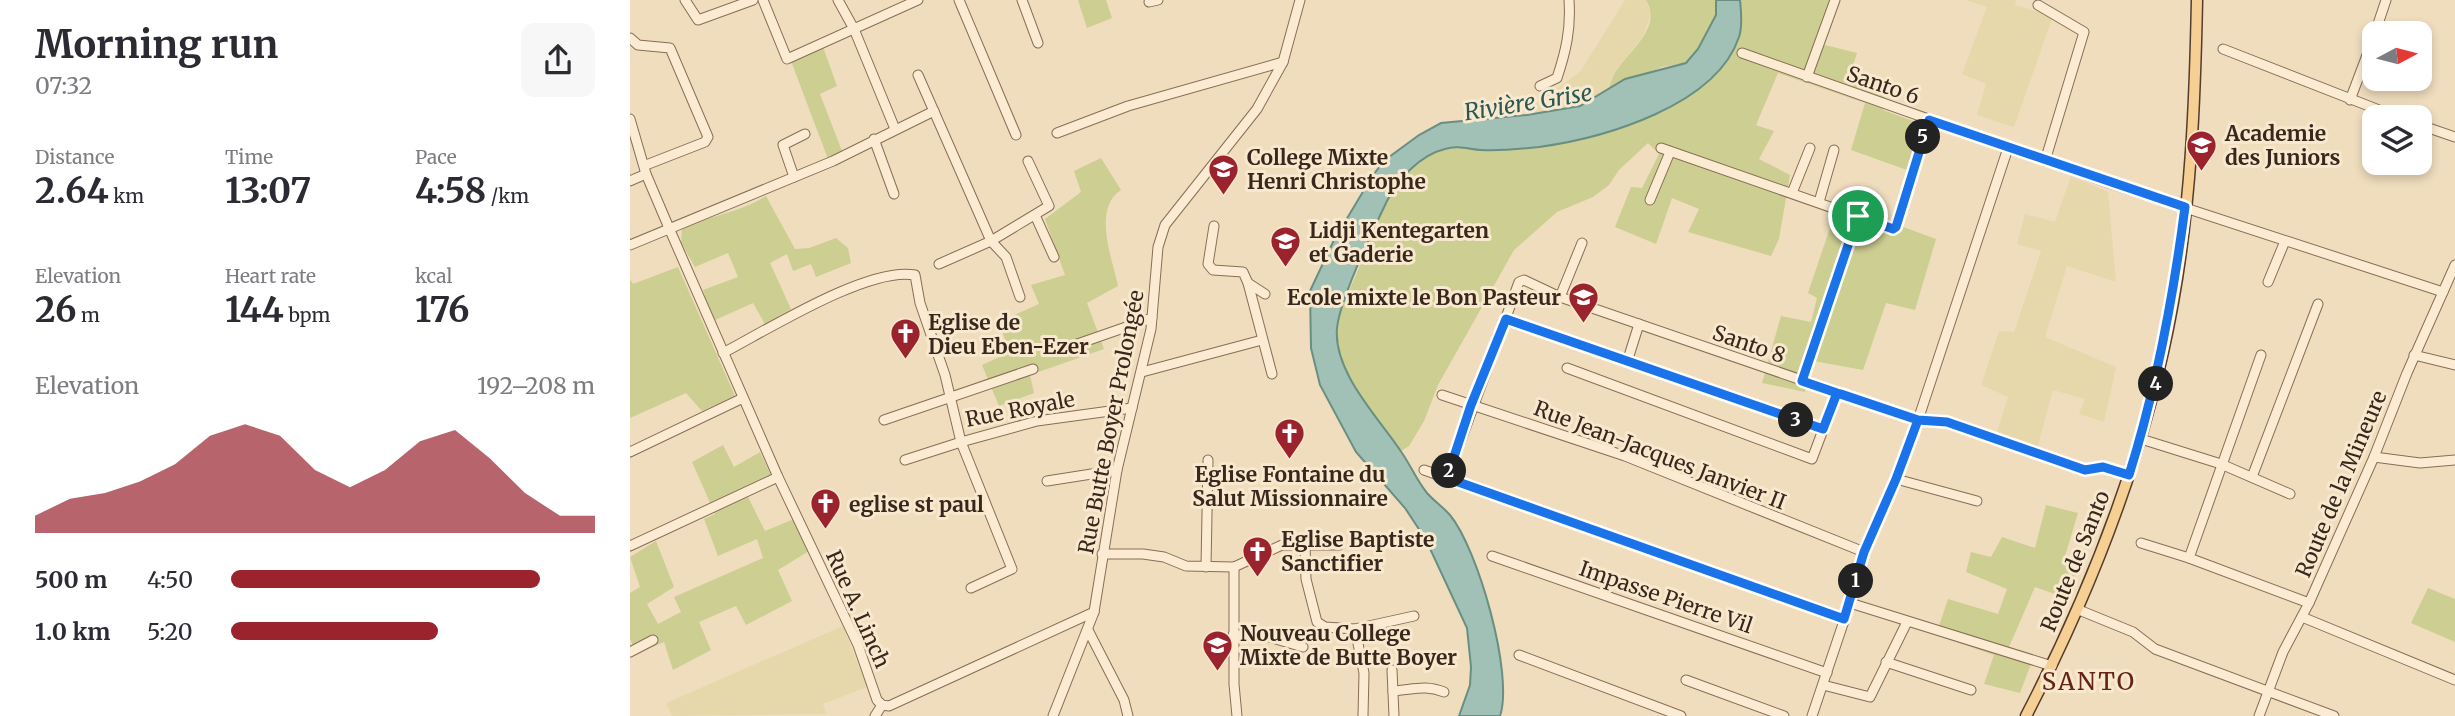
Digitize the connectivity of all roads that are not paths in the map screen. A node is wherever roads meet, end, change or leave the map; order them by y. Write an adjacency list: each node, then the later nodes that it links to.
1 (685, 0): 2 (street)
2 (753, 0)
3 (763, 0): 15 (street)
4 (838, 0): 15 (street)
5 (918, 0): 15 (street)
6 (959, 0): 34 (street)
7 (1022, 0): 17 (street)
8 (1300, 0): 20 (street, Rue Butte Boyer Prolongée)
9 (1569, 0): 24 (street)
10 (1835, 0): 23 (street)
11 (2197, 0): 49 (main road, Route de Santo)
12 (2386, 0): 14 (street)
13 (2038, 5): 41 (street)
14 (2379, 21)
15 (854, 29): 30 (street)
16 (630, 38): 42 (street)
17 (1038, 43)
18 (2222, 49): 25 (street)
19 (1742, 53): 23 (street, Santo 6)
20 (1283, 62): 32 (street); 68 (street, Rue Butte Boyer Prolongée)
21 (2362, 68): 25 (street)
22 (918, 75): 27 (street)
23 (1807, 77): 29 (street, Santo 6)
24 (1540, 86)
25 (2350, 100): 26 (street)
26 (2364, 105)
27 (934, 111): 30 (street); 54 (street)
28 (630, 120): 42 (street, Rue A. Linch)
29 (1929, 120): 38 (street, Santo 6); 51 (street)
30 (895, 129): 36 (street)
31 (2432, 129): 35 (street)
32 (1057, 133)
33 (805, 134): 43 (street)
34 (1016, 135)
35 (2455, 137)
36 (874, 139): 43 (street); 46 (street)
37 (1810, 148): 45 (street)
38 (2008, 148): 41 (street, Santo 6); 90 (street)
39 (1834, 150): 48 (street)
40 (1028, 161): 50 (street)
41 (2045, 161): 49 (street, Santo 6)
42 (646, 170): 44 (street); 53 (street, Rue A. Linch)
43 (794, 177): 53 (street)
44 (630, 181)
45 (1792, 193): 47 (street); 48 (street)
46 (894, 194)
47 (1650, 201)
48 (1819, 202): 51 (street)
49 (2185, 207): 55 (street, Santo 6); 92 (main road, Route de Santo)
50 (1035, 215): 54 (street); 58 (street)
51 (1858, 216): 82 (street)
52 (1214, 226): 62 (street)
53 (668, 228): 57 (street); 73 (street, Rue A. Linch)
54 (991, 241): 59 (street); 65 (street)
55 (2285, 241): 61 (street); 63 (street, Santo 6)
56 (1582, 243): 66 (street)
57 (630, 245)
58 (1054, 257)
59 (939, 264)
60 (2455, 265): 63 (street, Route de la Mineure)
61 (2268, 282)
62 (1248, 283): 64 (street); 71 (street)
63 (2443, 292): 75 (street, Route de la Mineure)
64 (1265, 294)
65 (1020, 297)
66 (1560, 297): 69 (street, Santo 8); 70 (street, Santo 8)
67 (2318, 304): 104 (street)
68 (1152, 318): 72 (street); 80 (street, Rue Butte Boyer Prolongée)
69 (1506, 319): 76 (street); 87 (street)
70 (1639, 324): 76 (street); 82 (street, Santo 8)
71 (1262, 340): 80 (street); 81 (street)
72 (1066, 348)
73 (723, 353): 85 (street, Rue A. Linch); 86 (street, Rue Royale)
74 (2261, 355): 99 (street)
75 (2414, 355): 77 (street); 95 (street, Route de la Mineure)
76 (1628, 359): 91 (street)
77 (2455, 365)
78 (1033, 369): 86 (street)
79 (1567, 369): 91 (street)
80 (1142, 372): 88 (street, Rue Butte Boyer Prolongée)
81 (1272, 374)
82 (1802, 381): 83 (street, Santo 8)
83 (1837, 393): 90 (street, Santo 8); 91 (street)
84 (1441, 395): 87 (street, Rue Jean-Jacques Janvier II)
85 (743, 398): 94 (street); 103 (street, Rue A. Linch)
86 (950, 399): 89 (street); 93 (street, Rue Royale)
87 (1471, 405): 105 (street); 114 (street, Rue Jean-Jacques Janvier II)
88 (1132, 408): 93 (street, Rue Royale); 100 (street, Rue Butte Boyer Prolongée)
89 (884, 420)
90 (1918, 420): 102 (street, Santo 8); 106 (street)
91 (1823, 429)
92 (2141, 439): 99 (street); 102 (main road, Route de Santo)
93 (961, 442): 96 (street); 120 (street)
94 (630, 452)
95 (2374, 457): 98 (street); 122 (street, Route de la Mineure)
96 (905, 460)
97 (1208, 460): 118 (street)
98 (2455, 460)
99 (2221, 464): 104 (street); 117 (street)
100 (1117, 470): 107 (street); 115 (street, Rue Butte Boyer Prolongée)
101 (1424, 470): 105 (street)
102 (2129, 475): 123 (main road, Route de Santo)
103 (778, 477): 113 (street); 147 (street, Rue A. Linch)
104 (2252, 477): 108 (street)
105 (1447, 478): 127 (street)
106 (1896, 479): 109 (street); 114 (street)
107 (1047, 481)
108 (2290, 494)
109 (1977, 501)
110 (2141, 543): 117 (street)
111 (1306, 545): 112 (street); 119 (street); 129 (street)
112 (1339, 545)
113 (630, 546)
114 (1864, 552): 121 (street)
115 (1102, 554): 118 (street); 124 (street, Rue Butte Boyer Prolongée)
116 (1492, 556): 139 (street, Impasse Pierre Vil)
117 (2189, 558): 122 (street)
118 (1206, 567): 119 (street)
119 (1234, 567): 131 (street)
120 (971, 588)
121 (1850, 603): 127 (street); 128 (street)
122 (2309, 603): 126 (street, Route de la Mineure)
123 (2079, 610): 137 (main road, Route de Santo); 145 (street)
124 (1094, 612): 130 (street, Rue Butte Boyer Prolongée); 147 (street)
125 (1414, 616): 129 (street)
126 (2302, 617): 141 (street); 145 (street, Route de la Mineure)
127 (1844, 619): 139 (street)
128 (1907, 622): 136 (street); 137 (street)
129 (1355, 629): 152 (street)
130 (1088, 631): 149 (street, Rue Butte Boyer Prolongée); 150 (street)
131 (1233, 635): 133 (street); 151 (street)
132 (653, 640): 134 (street)
133 (1303, 647)
134 (630, 652)
135 (1519, 655): 154 (street)
136 (1886, 662): 142 (street); 143 (street)
137 (2052, 666): 157 (main road, Route de Santo)
138 (1392, 670): 144 (street)
139 (1827, 673): 142 (street)
140 (1686, 680): 155 (street)
141 (2455, 680)
142 (1823, 685): 156 (street)
143 (1971, 690)
144 (1393, 691): 146 (street); 153 (street)
145 (2269, 691): 158 (street, Route de la Mineure); 159 (street)
146 (1444, 692)
147 (882, 705): 148 (street)
148 (875, 716)
149 (1053, 716)
150 (1128, 716)
151 (1237, 716)
152 (1363, 716)
153 (1394, 716)
154 (1681, 716)
155 (1784, 716)
156 (1812, 716)
157 (2026, 716)
158 (2259, 716)
159 (2334, 716)

